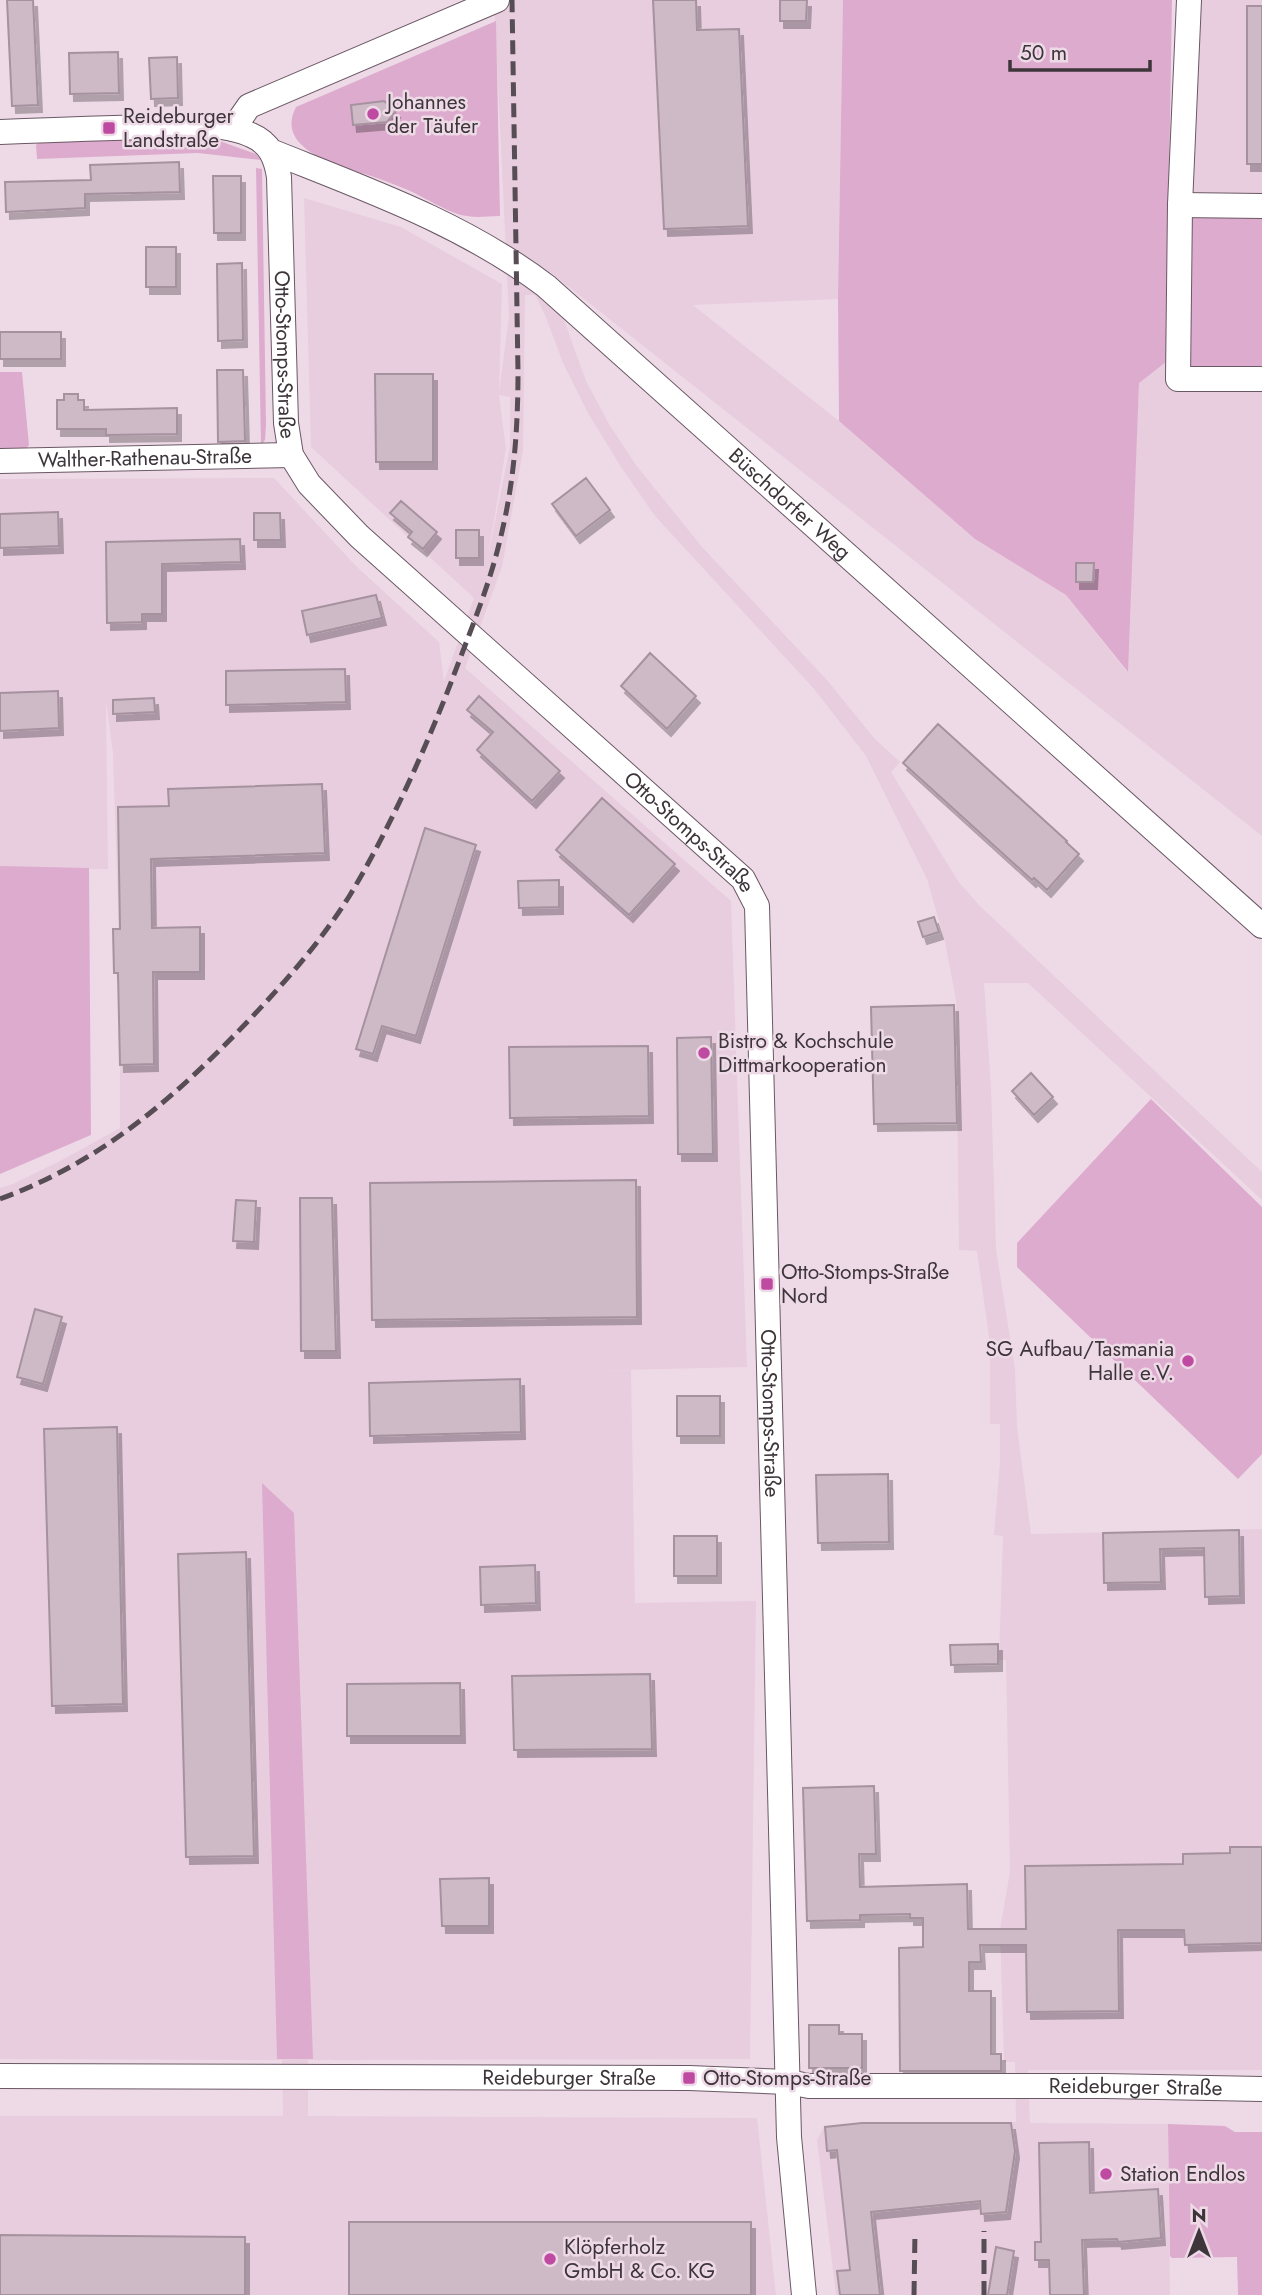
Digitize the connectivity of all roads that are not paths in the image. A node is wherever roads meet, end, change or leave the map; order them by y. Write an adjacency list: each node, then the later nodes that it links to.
1 (497, 0): 3 (street)
2 (1189, 0): 6 (street)
3 (233, 129): 4 (street); 5 (street)
4 (0, 132)
5 (273, 152): 9 (street, Otto-Stomps-Straße); 11 (street, Büschdorfer Weg)
6 (1180, 205): 7 (street); 8 (street)
7 (1262, 206)
8 (1262, 379)
9 (291, 454): 10 (street, Walther-Rathenau-Straße); 13 (street, Otto-Stomps-Straße)
10 (0, 461)
11 (1262, 926)
12 (0, 2076): 13 (street, Reideburger Straße)
13 (788, 2082): 14 (street, Reideburger Straße); 15 (street, Otto-Stomps-Straße)
14 (1262, 2090)
15 (804, 2295)

